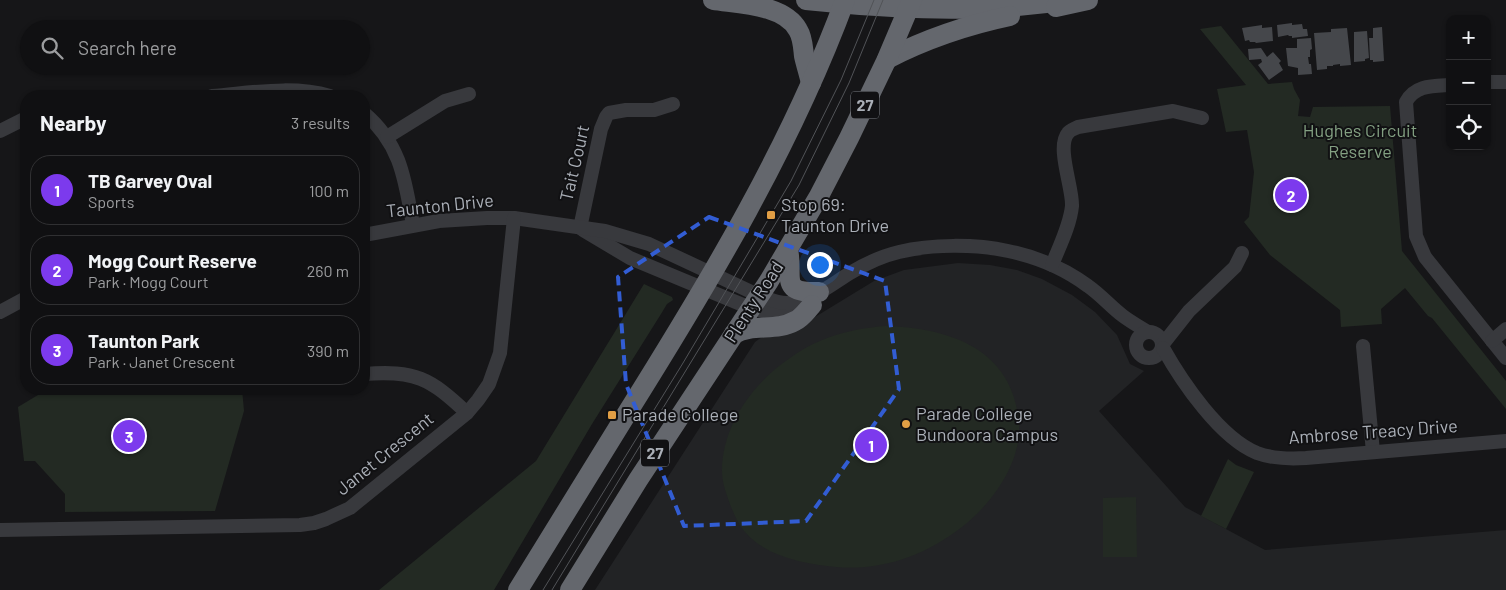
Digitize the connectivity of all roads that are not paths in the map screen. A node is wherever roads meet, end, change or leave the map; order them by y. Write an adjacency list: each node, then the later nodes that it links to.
1 (713, 0): 10 (highway)
2 (806, 0): 5 (highway)
3 (1069, 0): 6 (highway)
4 (1088, 0): 7 (highway)
5 (839, 2): 6 (highway); 10 (highway, 27)
6 (916, 6): 7 (highway, Plenty Road / 27)
7 (887, 59): 23 (highway, Plenty Road / 27)
8 (1491, 82): 9 (street)
9 (1506, 82)
10 (811, 83): 26 (highway, 27)
11 (1446, 85): 36 (street)
12 (468, 94): 18 (street)
13 (673, 104): 21 (street, Tait Court)
14 (1202, 118): 25 (street)
15 (370, 120): 18 (street)
16 (20, 121): 17 (street)
17 (0, 131)
18 (387, 138): 20 (street)
19 (514, 218): 20 (street, Taunton Drive); 21 (street, Taunton Drive); 44 (street, Janet Crescent)
20 (413, 225): 22 (street, Taunton Drive)
21 (580, 228): 26 (street, Taunton Drive); 26 (street, Taunton Drive)
22 (370, 233)
23 (788, 249): 27 (highway); 29 (highway, Plenty Road / 27)
24 (1242, 253): 30 (street)
25 (1052, 265): 27 (street); 32 (street)
26 (702, 281): 29 (street); 48 (highway, 27)
27 (816, 298): 29 (street); 35 (highway)
28 (20, 301): 31 (street)
29 (756, 302): 35 (highway, Plenty Road / 27)
30 (1189, 311): 34 (street); 38 (street)
31 (0, 312)
32 (1121, 315): 34 (street); 37 (street)
33 (1506, 330): 36 (street)
34 (1150, 332): 37 (street); 38 (street)
35 (734, 334): 49 (highway, Plenty Road / 27)
36 (1492, 341): 40 (street)
37 (1136, 343): 41 (street)
38 (1163, 346): 41 (street); 43 (street, Ambrose Treacy Drive)
39 (1363, 346): 46 (street)
40 (1506, 358)
41 (1151, 359): 43 (street, Ambrose Treacy Drive)
42 (370, 374): 44 (street)
43 (1183, 382): 46 (street, Ambrose Treacy Drive)
44 (467, 413): 47 (street, Janet Crescent)
45 (1506, 441): 46 (street, Ambrose Treacy Drive)
46 (1373, 452)
47 (0, 530)
48 (518, 590)
49 (570, 590)

